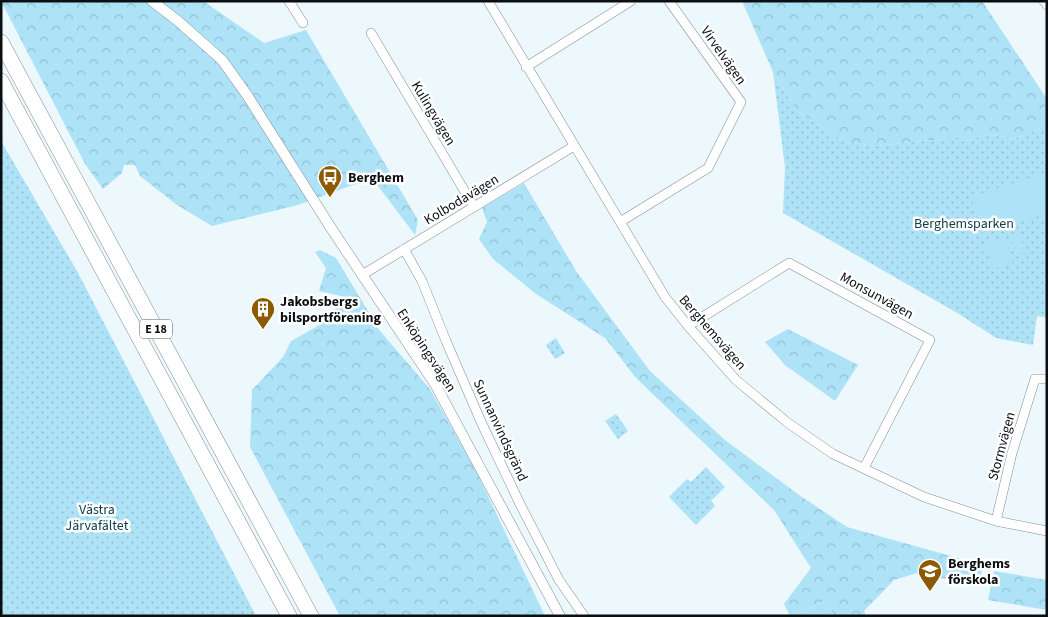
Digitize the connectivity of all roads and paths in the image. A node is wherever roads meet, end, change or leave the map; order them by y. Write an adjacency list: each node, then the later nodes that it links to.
1 (152, 1): 17 (street, Enköpingsvägen)
2 (289, 1): 8 (street)
3 (488, 1): 11 (street, Berghemsvägen)
4 (631, 1): 11 (street)
5 (669, 1): 15 (street, Virvelvägen)
6 (1044, 1): 7 (street)
7 (1047, 5)
8 (303, 23)
9 (371, 33): 14 (street, Kulingvägen)
10 (1, 42): 24 (highway, E 18)
11 (526, 67): 13 (street, Berghemsvägen)
12 (1, 81): 23 (highway, E 18)
13 (574, 146): 14 (street, Kolbodavägen); 15 (street, Berghemsvägen)
14 (474, 207): 16 (street, Kolbodavägen)
15 (620, 222): 18 (street, Berghemsvägen)
16 (404, 249): 17 (street, Kolbodavägen); 26 (street, Sunnanvindsgränd)
17 (362, 275): 25 (street, Enköpingsvägen)
18 (688, 326): 20 (street, Berghemsvägen); 20 (street, Monsunvägen)
19 (1047, 379): 21 (street, Stormvägen)
20 (864, 468): 21 (street, Berghemsvägen)
21 (996, 522): 22 (street, Berghemsvägen)
22 (1047, 531)
23 (289, 616)
24 (310, 616)
25 (560, 616)
26 (584, 616)

